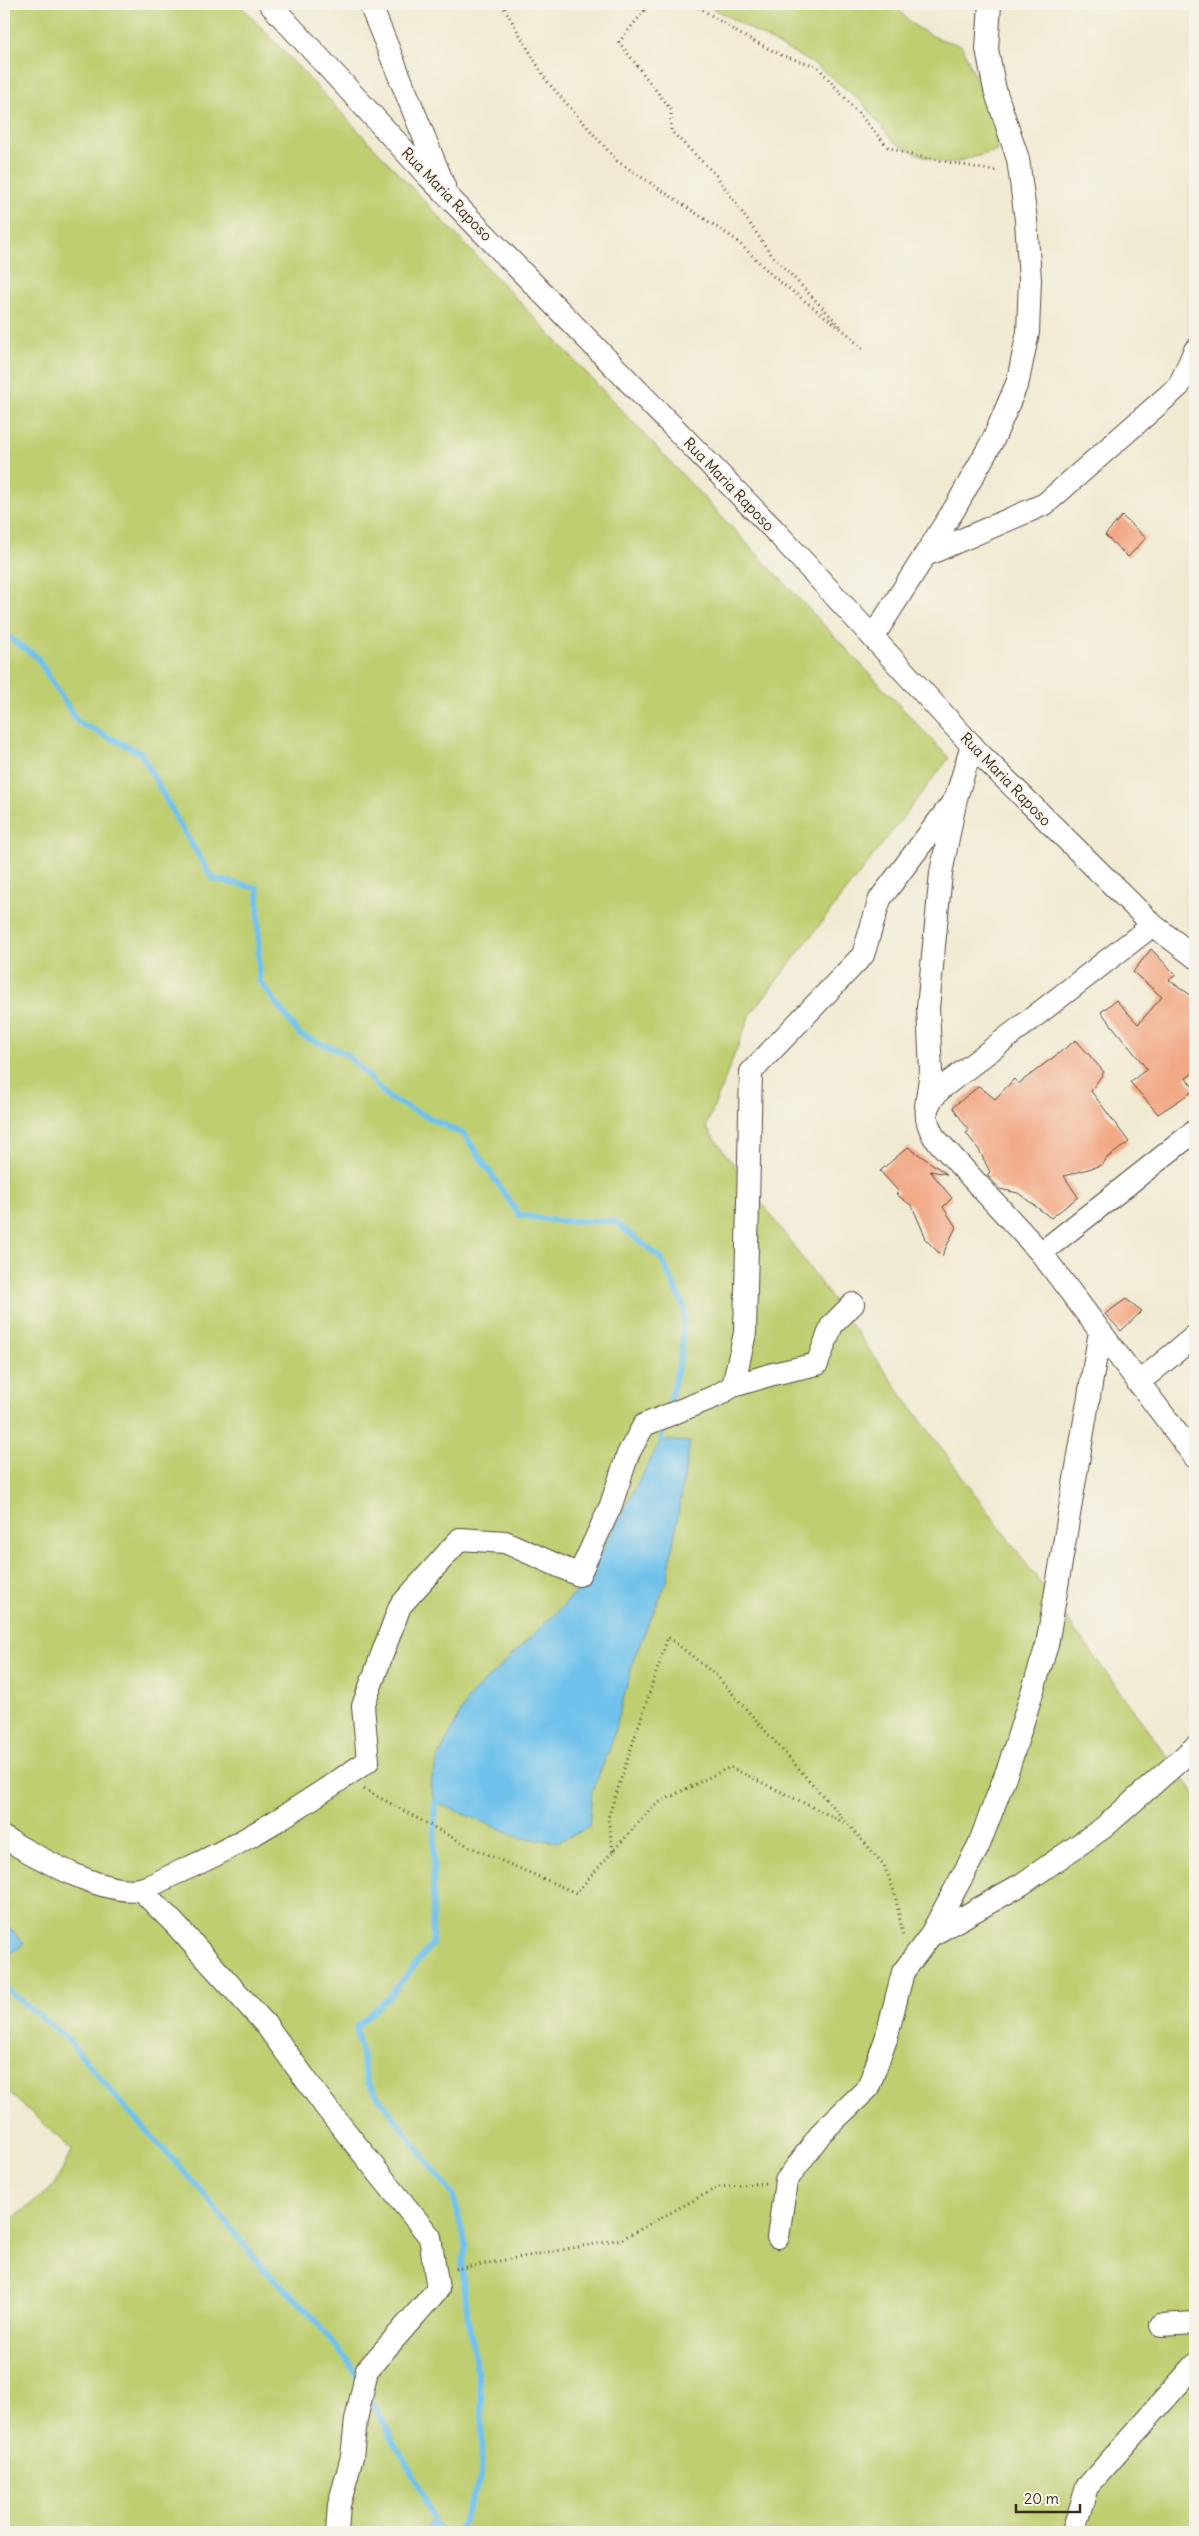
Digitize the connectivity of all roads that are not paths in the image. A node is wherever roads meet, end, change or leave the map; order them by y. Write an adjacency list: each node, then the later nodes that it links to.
1 (270, 4): 4 (street, Rua Maria Raposo)
2 (370, 4): 4 (street)
3 (990, 4): 6 (street)
4 (448, 196): 7 (street, Rua Maria Raposo)
5 (1195, 350): 6 (street)
6 (924, 556): 7 (street)
7 (873, 637): 8 (street, Rua Maria Raposo)
8 (972, 745): 9 (street); 10 (street, Rua Maria Raposo)
9 (956, 798): 12 (street); 19 (street)
10 (1154, 925): 11 (street, Rua Maria Raposo); 12 (street)
11 (1195, 957)
12 (926, 1112): 14 (street)
13 (1195, 1131): 14 (street)
14 (1041, 1253): 16 (street)
15 (853, 1304): 19 (street)
16 (1100, 1331): 18 (street); 24 (street)
17 (1195, 1336): 18 (street)
18 (1138, 1383): 20 (street)
19 (734, 1386): 23 (street)
20 (1195, 1458)
21 (1195, 1747): 24 (street)
22 (4, 1838): 23 (street)
23 (140, 1889): 29 (street)
24 (930, 1936): 25 (street)
25 (778, 2237)
26 (1195, 2323): 27 (street)
27 (1161, 2325)
28 (1195, 2365): 30 (street)
29 (336, 2532)
30 (1073, 2532)

